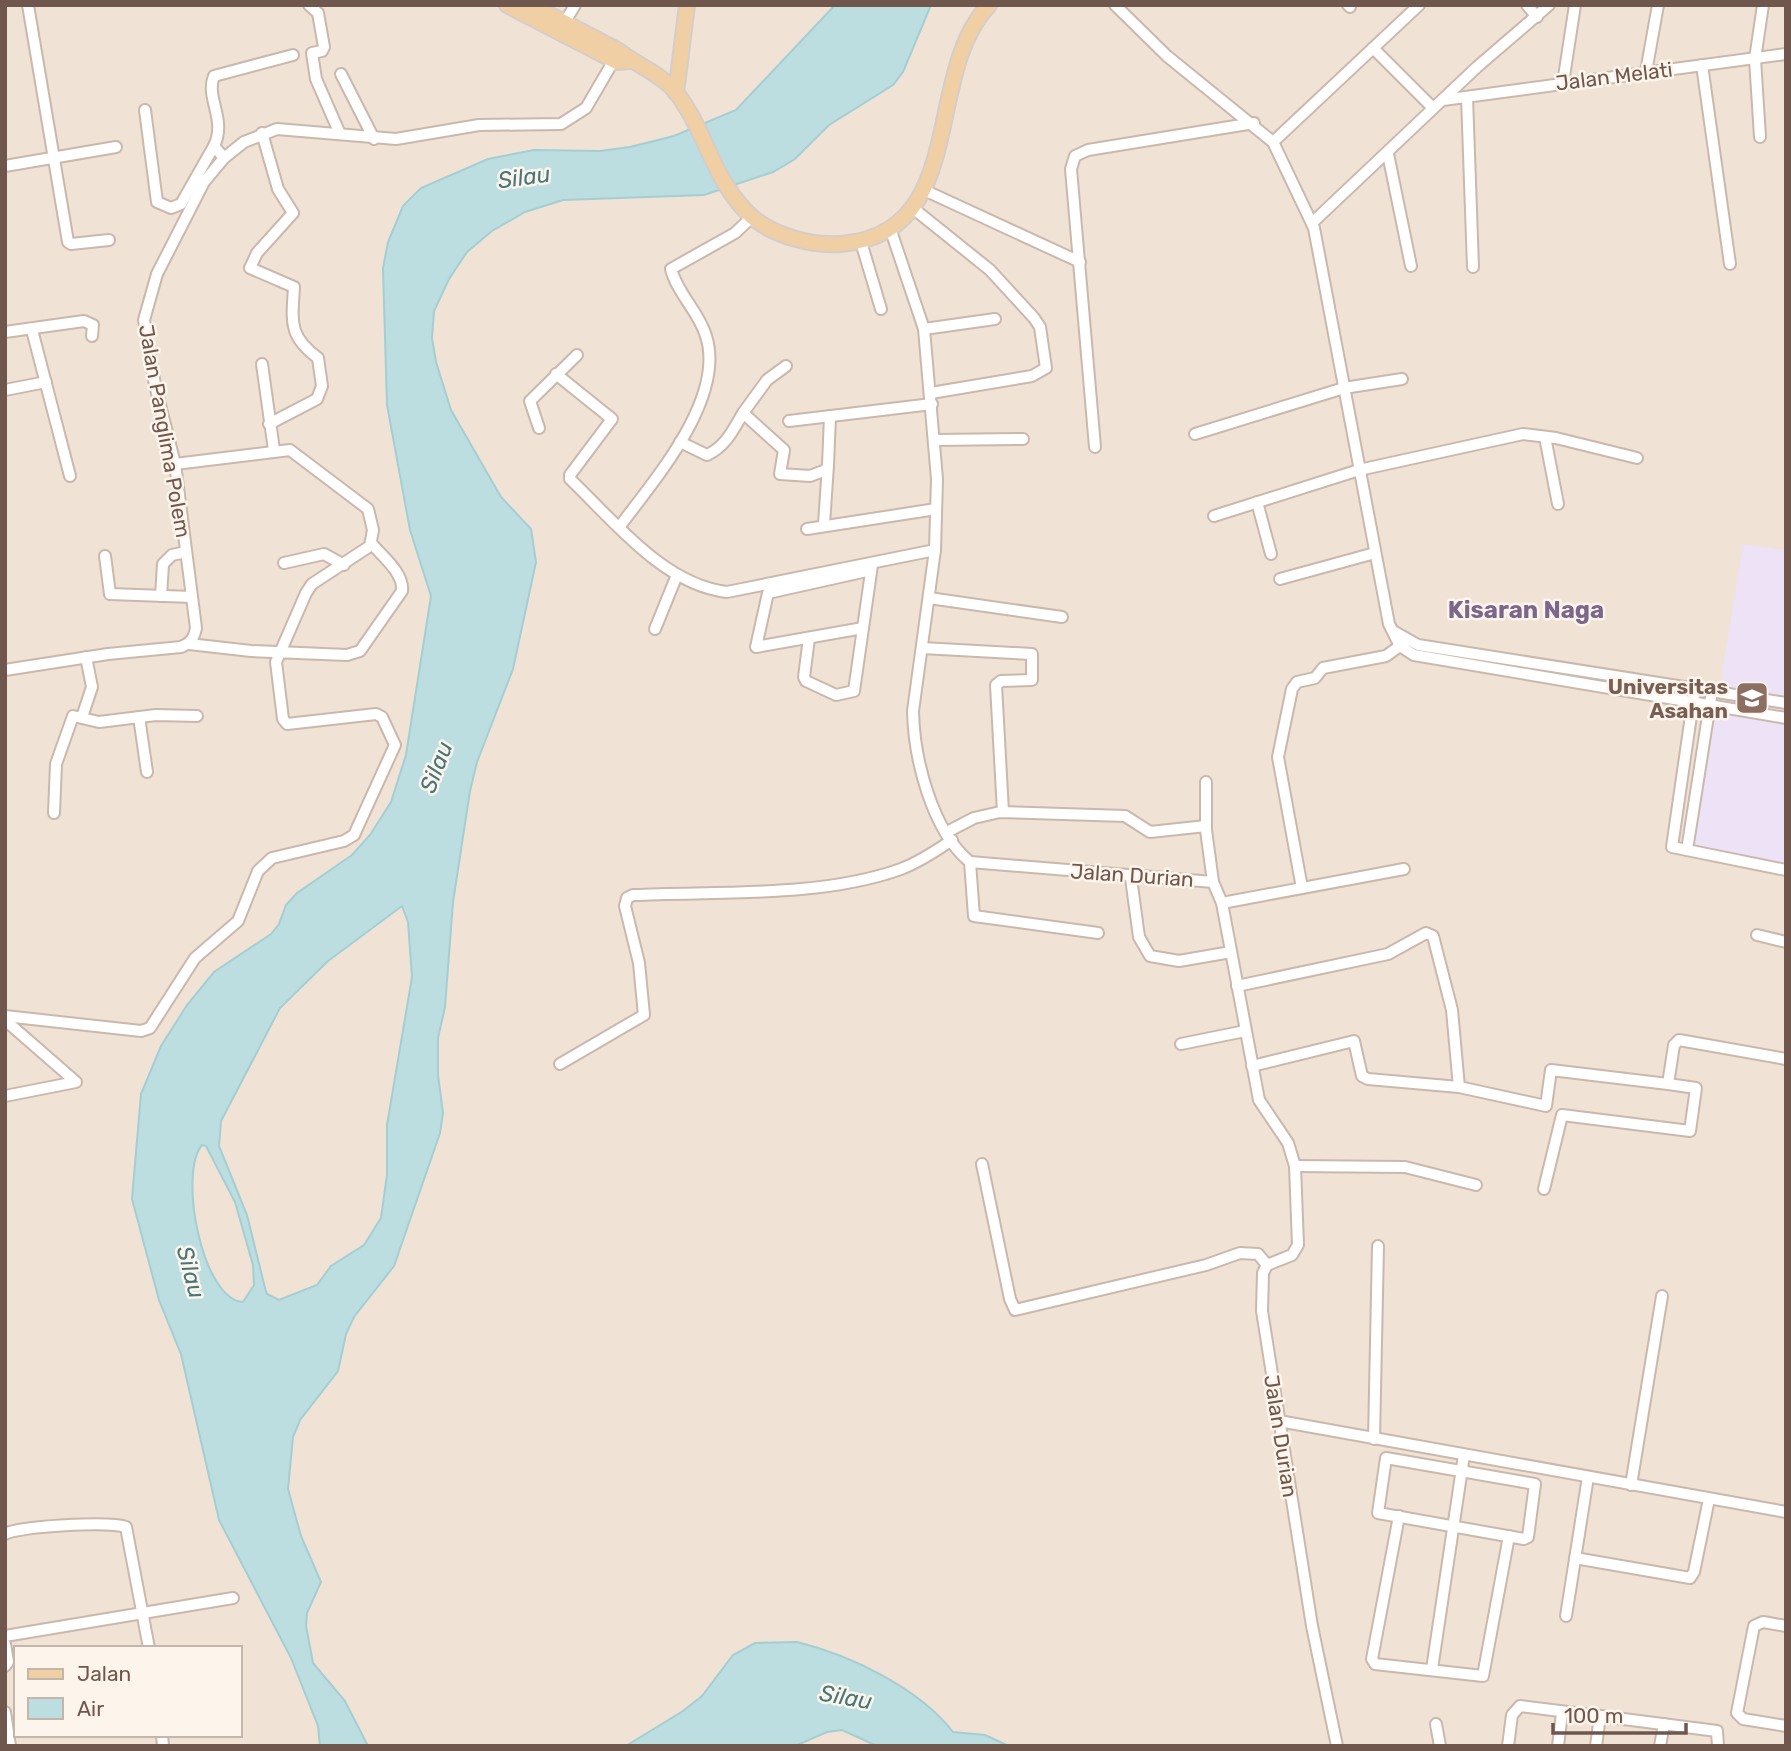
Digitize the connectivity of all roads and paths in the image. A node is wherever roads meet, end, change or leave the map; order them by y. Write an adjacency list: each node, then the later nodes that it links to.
1 (28, 5): 41 (street)
2 (309, 5): 33 (street)
3 (507, 5): 16 (main road)
4 (531, 5): 16 (main road)
5 (575, 5): 16 (street)
6 (687, 5): 26 (main road)
7 (989, 5): 43 (main road)
8 (1115, 5): 31 (street)
9 (1419, 5): 17 (street)
10 (1527, 5): 15 (street)
11 (1549, 5): 15 (street)
12 (1575, 5): 25 (street)
13 (1658, 5): 23 (street)
14 (1763, 5): 21 (street)
15 (1537, 17): 28 (street)
16 (560, 24): 20 (main road)
17 (1373, 47): 29 (street); 36 (street)
18 (1786, 54): 21 (street, Jalan Melati)
19 (293, 55): 37 (street)
20 (621, 58): 26 (main road); 35 (street, Jalan Panglima Polem)
21 (1755, 58): 22 (street, Jalan Melati); 34 (street)
22 (1702, 65): 23 (street, Jalan Melati); 51 (street)
23 (1646, 72): 25 (street, Jalan Melati)
24 (341, 74): 35 (street)
25 (1563, 83): 27 (street, Jalan Melati)
26 (676, 93): 45 (main road)
27 (1467, 97): 28 (street, Jalan Melati); 53 (street)
28 (1443, 100): 29 (street)
29 (1433, 108): 39 (street)
30 (145, 110): 37 (street)
31 (1254, 123): 36 (street); 50 (street)
32 (262, 133): 33 (street, Jalan Panglima Polem); 40 (street, Jalan Panglima Polem); 72 (street)
33 (340, 134): 35 (street, Jalan Panglima Polem)
34 (1760, 137)
35 (374, 139)
36 (1273, 142): 46 (street)
37 (214, 146): 40 (street)
38 (116, 147): 41 (street)
39 (1388, 154): 46 (street); 52 (street)
40 (224, 158): 82 (street, Jalan Panglima Polem)
41 (54, 159): 42 (street); 48 (street)
42 (5, 166)
43 (924, 190): 44 (main road); 50 (street)
44 (914, 209): 47 (main road); 68 (street)
45 (752, 217): 49 (main road); 78 (street)
46 (1312, 223): 66 (street)
47 (890, 228): 49 (main road); 57 (street)
48 (109, 240)
49 (861, 242): 54 (street)
50 (1080, 262): 79 (street)
51 (1730, 264)
52 (1411, 266)
53 (1474, 267)
54 (881, 309)
55 (995, 319): 57 (street)
56 (32, 330): 58 (street); 59 (street); 65 (street)
57 (924, 330): 68 (street)
58 (5, 332)
59 (92, 336)
60 (577, 355): 63 (street)
61 (262, 364): 72 (street)
62 (786, 366): 69 (street)
63 (556, 374): 73 (street); 91 (street)
64 (1402, 379): 66 (street)
65 (46, 382): 67 (street); 85 (street)
66 (1344, 388): 74 (street); 84 (street)
67 (5, 390)
68 (931, 398): 70 (street); 77 (street)
69 (743, 412): 78 (street); 83 (street)
70 (830, 416): 71 (street); 83 (street)
71 (789, 421)
72 (269, 424): 80 (street)
73 (539, 428)
74 (1195, 435)
75 (1545, 437): 81 (street); 84 (street); 87 (street)
76 (1023, 439): 77 (street)
77 (934, 440): 88 (street)
78 (680, 442): 91 (street)
79 (1095, 447)
80 (274, 450): 82 (street); 93 (street)
81 (1637, 458)
82 (175, 464): 95 (street, Jalan Panglima Polem)
83 (828, 465): 90 (street)
84 (1359, 470): 86 (street); 96 (street)
85 (70, 475)
86 (1257, 502): 89 (street); 97 (street)
87 (1558, 504)
88 (936, 509): 90 (street); 94 (street)
89 (1214, 516)
90 (824, 524): 92 (street)
91 (620, 526): 102 (street)
92 (807, 528)
93 (371, 543): 100 (street); 114 (street)
94 (936, 550): 101 (street); 106 (street)
95 (186, 552): 104 (street); 105 (street, Jalan Panglima Polem)
96 (1375, 553): 103 (street); 111 (street)
97 (1271, 554)
98 (105, 556): 104 (street)
99 (284, 563): 100 (street)
100 (344, 565): 114 (street)
101 (872, 566): 102 (street); 108 (street); 110 (street)
102 (677, 575): 109 (street)
103 (1280, 579)
104 (161, 596): 105 (street)
105 (192, 597): 112 (street, Jalan Panglima Polem)
106 (929, 597): 107 (street); 113 (street)
107 (1062, 617)
108 (863, 628): 110 (street); 110 (street)
109 (655, 629)
110 (809, 638)
111 (1403, 643): 117 (street); 119 (street); 138 (street)
112 (189, 644): 114 (street); 115 (street)
113 (922, 648): 128 (street); 131 (street)
114 (280, 652): 145 (street)
115 (86, 657): 116 (street); 123 (street)
116 (5, 670)
117 (1695, 688): 118 (street); 119 (street)
118 (1712, 691): 120 (street); 121 (street)
119 (1693, 701): 121 (street); 132 (street)
120 (1786, 703)
121 (1710, 704): 125 (street); 132 (street)
122 (197, 716): 124 (street)
123 (82, 717): 124 (street); 129 (street)
124 (139, 717): 126 (street)
125 (1786, 718)
126 (147, 772)
127 (1206, 782): 130 (street)
128 (1003, 812): 130 (street); 131 (street)
129 (54, 813)
130 (1206, 826): 137 (street)
131 (950, 836): 133 (street); 149 (street)
132 (1687, 850): 135 (street)
133 (970, 862): 136 (street, Jalan Durian); 140 (street)
134 (1404, 869): 138 (street)
135 (1786, 870)
136 (1131, 878): 137 (street, Jalan Durian); 143 (street)
137 (1213, 883): 139 (street, Jalan Durian)
138 (1301, 888): 139 (street)
139 (1222, 903): 143 (street, Jalan Durian)
140 (1098, 933)
141 (1757, 935): 142 (street)
142 (1786, 942)
143 (1231, 952): 144 (street, Jalan Durian)
144 (1237, 986): 146 (street, Jalan Durian); 152 (street)
145 (5, 1018): 153 (street)
146 (1245, 1031): 147 (street); 150 (street, Jalan Durian)
147 (1181, 1044)
148 (1786, 1059): 151 (street)
149 (560, 1064)
150 (1252, 1066): 152 (street); 157 (street, Jalan Durian)
151 (1668, 1084): 154 (street); 155 (street)
152 (1459, 1087): 154 (street)
153 (5, 1096)
154 (1546, 1106): 155 (street)
155 (1562, 1115): 159 (street)
156 (982, 1164): 161 (street)
157 (1294, 1166): 158 (street); 161 (street, Jalan Durian)
158 (1476, 1185)
159 (1544, 1188)
160 (1378, 1246): 164 (street)
161 (1267, 1265): 163 (street, Jalan Durian)
162 (1662, 1296): 168 (street)
163 (1279, 1422): 164 (street); 192 (street, Jalan Durian)
164 (1374, 1438): 165 (street)
165 (1464, 1455): 166 (street); 167 (street)
166 (1461, 1472): 171 (street); 172 (street); 174 (street)
167 (1588, 1478): 168 (street); 175 (street)
168 (1631, 1485): 169 (street)
169 (1709, 1499): 170 (street); 175 (street)
170 (1786, 1512)
171 (1399, 1516): 172 (street); 184 (street)
172 (1453, 1526): 174 (street); 184 (street)
173 (5, 1534): 177 (street)
174 (1508, 1536): 184 (street)
175 (1575, 1558): 178 (street)
176 (233, 1598): 177 (street)
177 (144, 1614): 180 (street); 182 (street)
178 (1566, 1616)
179 (1786, 1626): 190 (street)
180 (5, 1636)
181 (5, 1644): 183 (street)
182 (149, 1646)
183 (5, 1666)
184 (1429, 1669)
185 (5, 1712): 191 (street)
186 (1562, 1713): 187 (street); 194 (street); 195 (street)
187 (1600, 1716): 189 (street); 196 (street)
188 (1436, 1724): 193 (street)
189 (1664, 1724): 197 (street); 198 (street)
190 (1786, 1726)
191 (10, 1746)
192 (1337, 1746)
193 (1440, 1746)
194 (1508, 1746)
195 (1558, 1746)
196 (1596, 1746)
197 (1660, 1746)
198 (1718, 1746)

